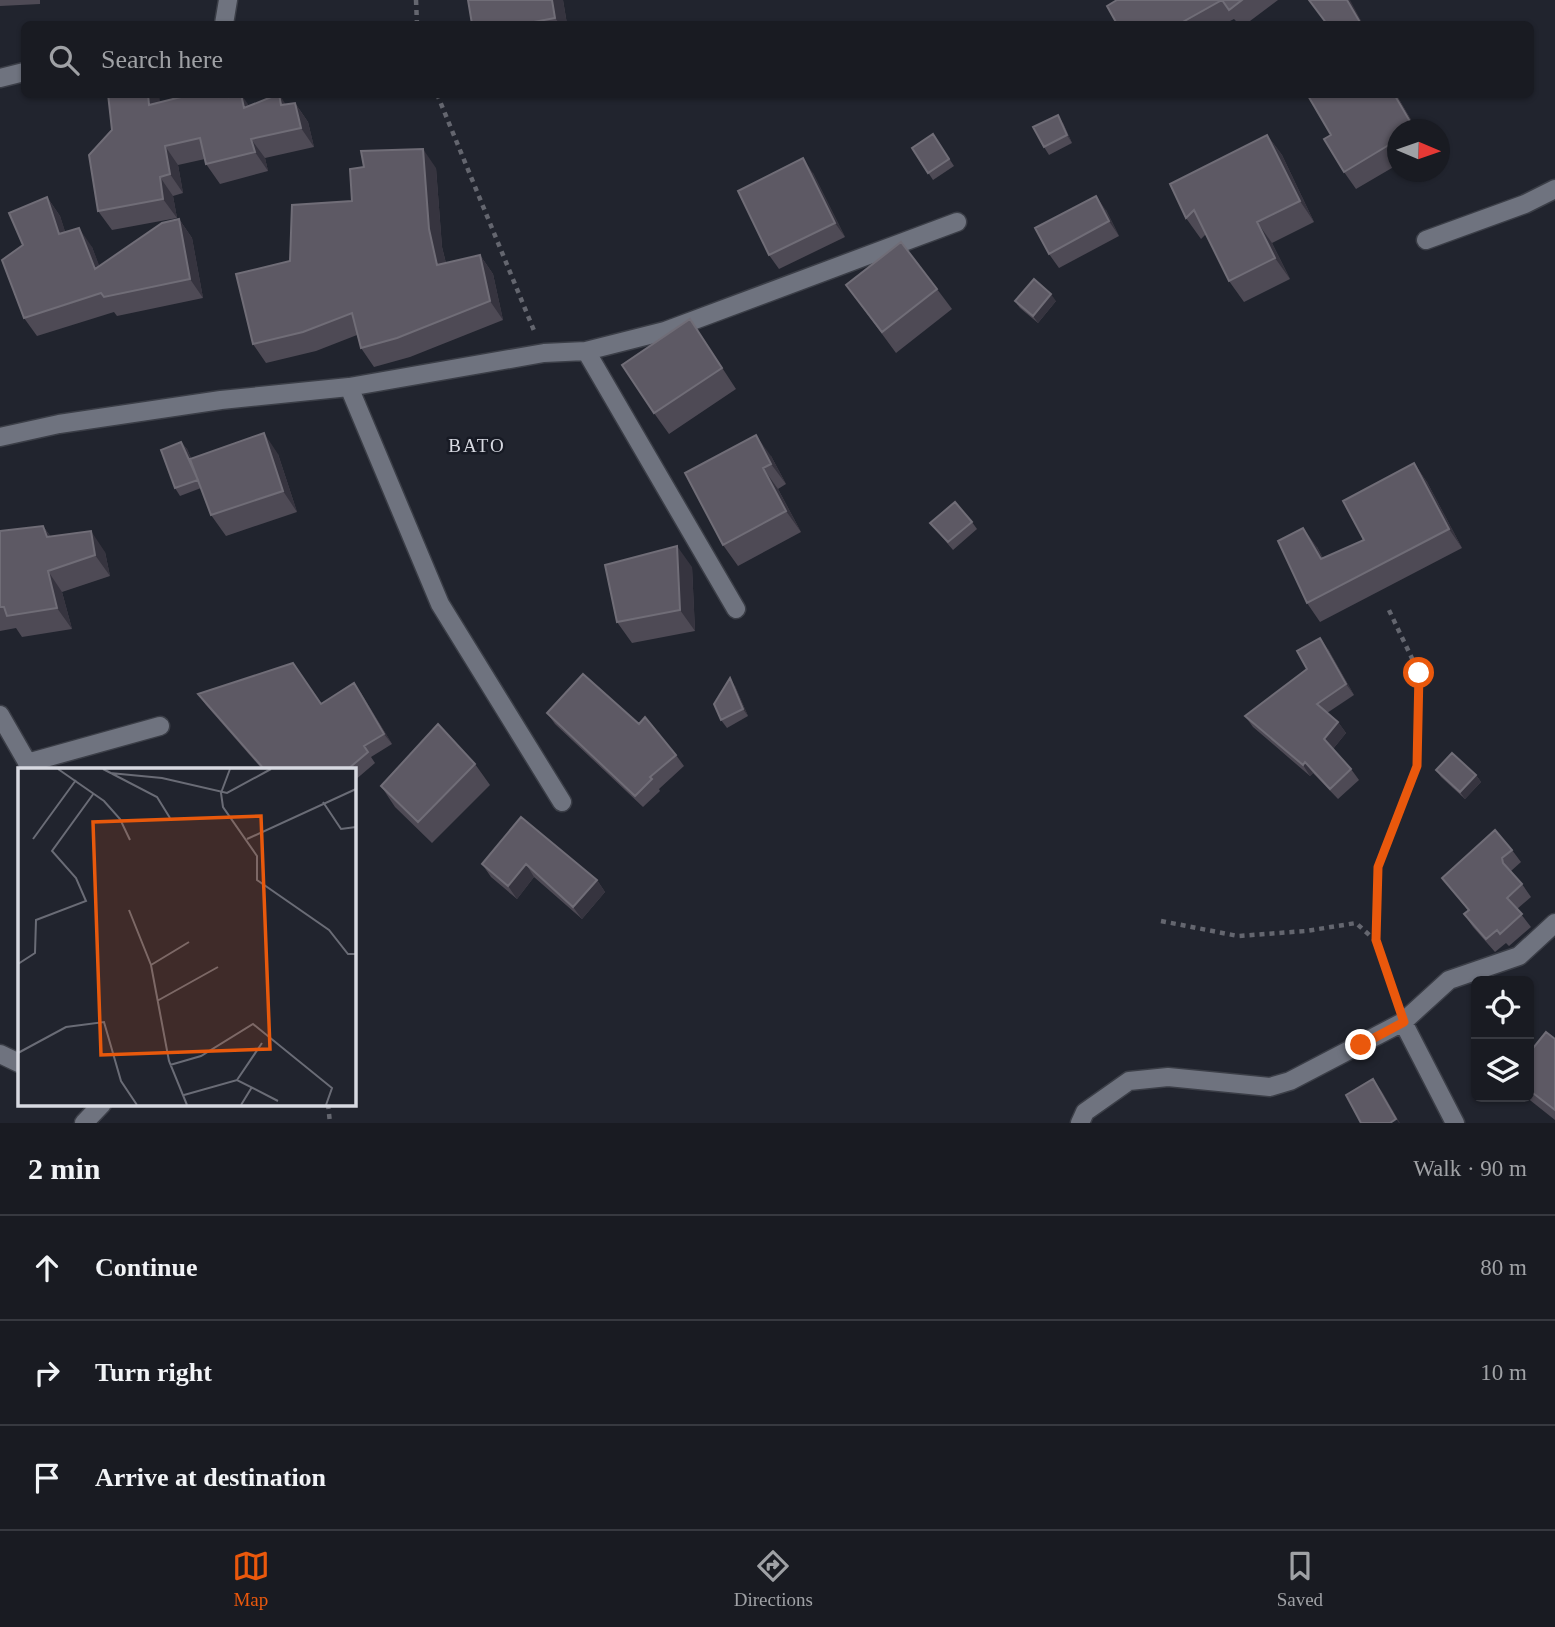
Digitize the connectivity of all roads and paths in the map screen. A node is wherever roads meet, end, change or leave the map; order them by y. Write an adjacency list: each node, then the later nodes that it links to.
1 (228, 0): 3 (street)
2 (416, 0): 4 (path)
3 (224, 21)
4 (417, 21)
5 (21, 73): 6 (street)
6 (0, 78)
7 (439, 98): 12 (path)
8 (1555, 189): 10 (street)
9 (957, 222): 11 (street)
10 (1426, 240)
11 (586, 351): 12 (street); 16 (street)
12 (544, 353): 13 (street)
13 (349, 387): 14 (street); 20 (street)
14 (0, 437)
15 (1387, 606): 23 (path)
16 (736, 609)
17 (0, 715): 19 (street)
18 (160, 726): 19 (street)
19 (29, 766)
20 (562, 802)
21 (1161, 921): 23 (path)
22 (1555, 923): 24 (street)
23 (1376, 940): 24 (path)
24 (1404, 1022): 29 (street); 30 (street)
25 (0, 1054): 26 (street)
26 (18, 1063)
27 (100, 1106): 28 (street)
28 (84, 1123)
29 (1080, 1123)
30 (1455, 1123)

